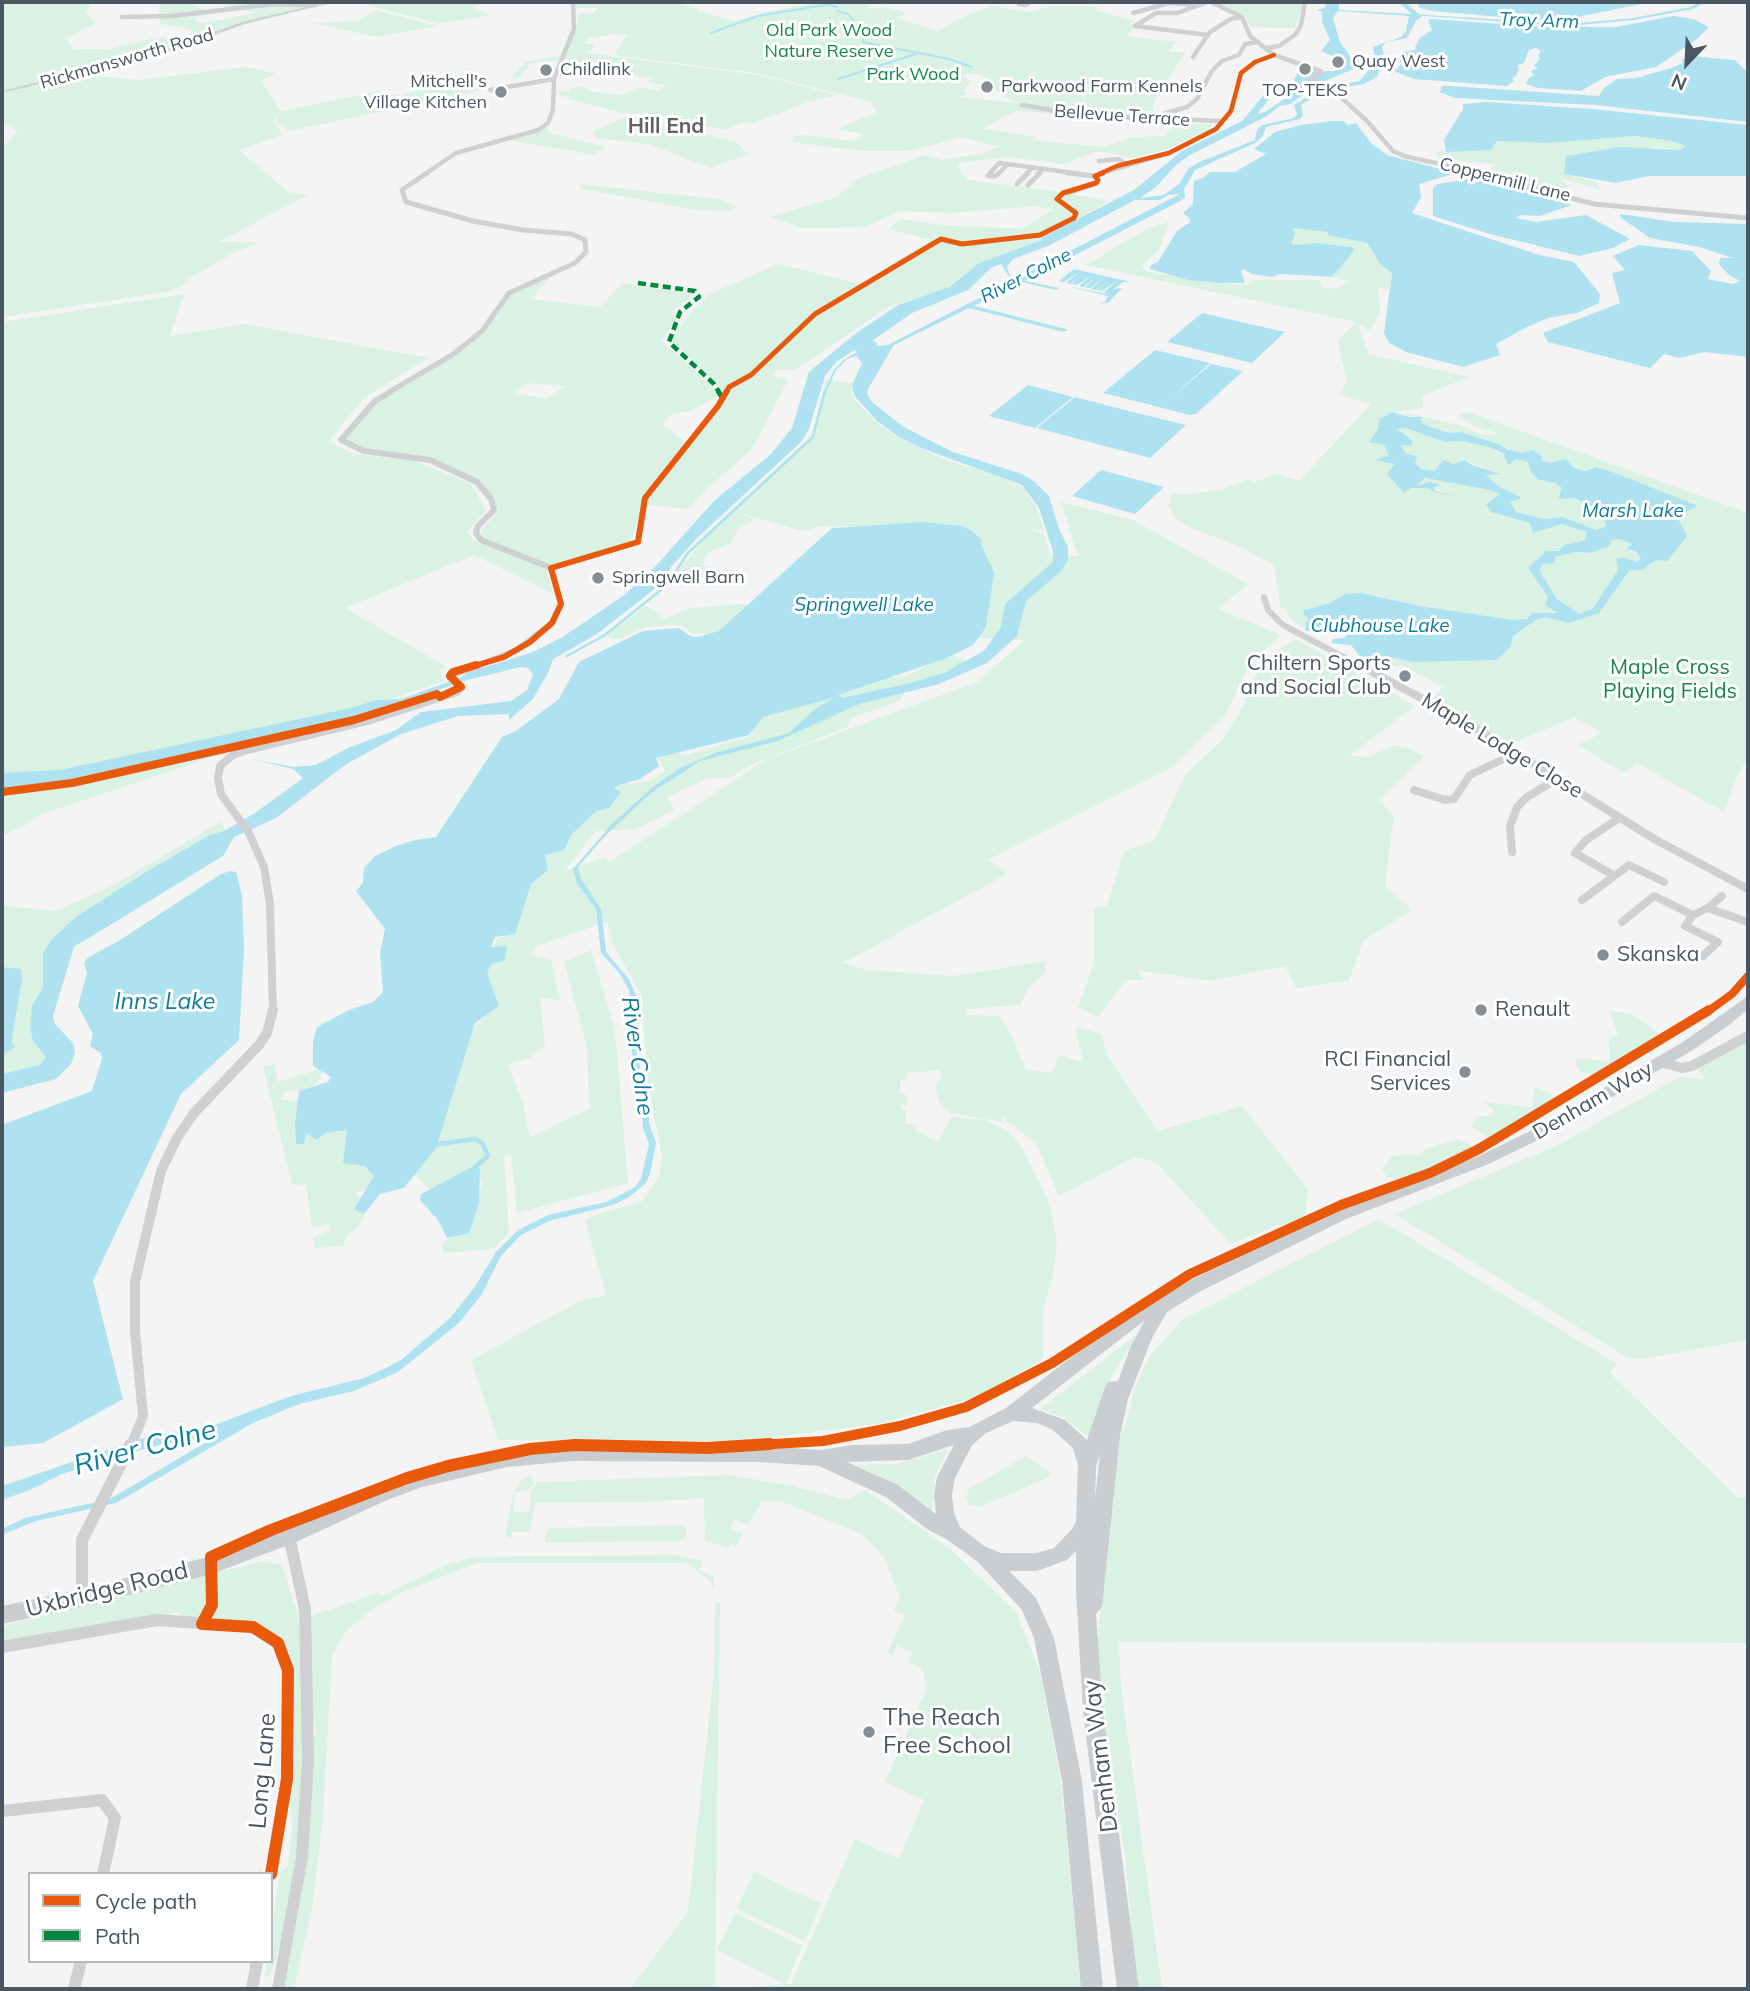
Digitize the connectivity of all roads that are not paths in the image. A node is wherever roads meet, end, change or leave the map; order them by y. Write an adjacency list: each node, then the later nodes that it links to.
1 (332, 2): 8 (street, Rickmansworth Road)
2 (573, 2): 18 (street)
3 (1022, 2): 4 (street)
4 (1030, 2)
5 (1177, 2): 9 (street); 10 (street)
6 (1210, 2): 9 (street); 12 (street)
7 (1305, 2): 15 (street)
8 (316, 5): 11 (street); 20 (street, Rickmansworth Road)
9 (1196, 6): 13 (street)
10 (1133, 13)
11 (122, 17)
12 (1242, 17): 13 (street); 14 (street)
13 (1208, 35): 17 (street)
14 (1258, 42): 15 (street, Coppermill Lane); 22 (street)
15 (1266, 48): 16 (street, Coppermill Lane)
16 (1275, 55): 23 (street); 35 (street, Coppermill Lane)
17 (1193, 57)
18 (554, 79): 19 (street); 65 (street)
19 (490, 90)
20 (2, 92)
21 (1022, 105): 22 (street, Bellevue Terrace)
22 (1166, 121): 23 (street, Bellevue Terrace)
23 (1223, 121): 26 (street)
24 (1099, 161): 26 (street)
25 (1005, 163): 28 (street)
26 (1126, 164): 27 (street)
27 (1117, 166): 30 (street); 31 (street)
28 (1032, 168): 29 (street); 32 (street)
29 (1042, 170): 31 (street); 33 (street)
30 (1129, 172)
31 (1095, 176): 34 (street)
32 (1017, 184)
33 (1028, 185)
34 (1087, 195)
35 (1748, 218)
36 (1264, 597): 37 (street, Maple Lodge Close)
37 (1516, 753): 38 (street, Maple Lodge Close); 39 (street)
38 (1557, 779): 40 (street, Maple Lodge Close); 41 (street)
39 (1414, 790)
40 (1619, 818): 42 (street); 44 (street, Maple Lodge Close)
41 (1512, 852)
42 (1613, 875): 43 (street); 46 (street)
43 (1664, 882)
44 (1748, 889)
45 (1722, 896): 47 (street)
46 (1583, 900)
47 (1708, 908): 48 (street); 50 (street)
48 (1693, 915): 49 (street); 51 (street)
49 (1622, 922)
50 (1748, 922)
51 (1703, 956)
52 (1748, 1001): 54 (main road, Denham Way)
53 (1748, 1036): 54 (street)
54 (1660, 1062): 55 (main road, Denham Way)
55 (1161, 1307): 56 (main road); 57 (main road, Denham Way)
56 (1144, 1338): 60 (main road); 67 (main road)
57 (1012, 1413): 58 (main road); 60 (main road)
58 (973, 1434): 59 (main road, Uxbridge Road); 62 (main road)
59 (821, 1458): 62 (main road, Uxbridge Road); 63 (main road, Uxbridge Road)
60 (1087, 1465): 61 (main road)
61 (1085, 1522): 64 (main road); 67 (main road, Denham Way)
62 (953, 1533): 64 (main road)
63 (289, 1536): 65 (main road, Uxbridge Road); 77 (street, Long Lane)
64 (977, 1552): 78 (main road, Denham Way)
65 (82, 1598): 66 (main road, Uxbridge Road)
66 (2, 1615)
67 (1088, 1633): 79 (main road, Denham Way)
68 (2, 1647): 69 (street, Uxbridge Road)
69 (288, 1670): 72 (street, Long Lane)
70 (2, 1811): 71 (street)
71 (103, 1872)
72 (271, 1872)
73 (80, 1963): 75 (street)
74 (257, 1963): 76 (street)
75 (74, 1989)
76 (252, 1989)
77 (278, 1989)
78 (1092, 1989)
79 (1128, 1989)

